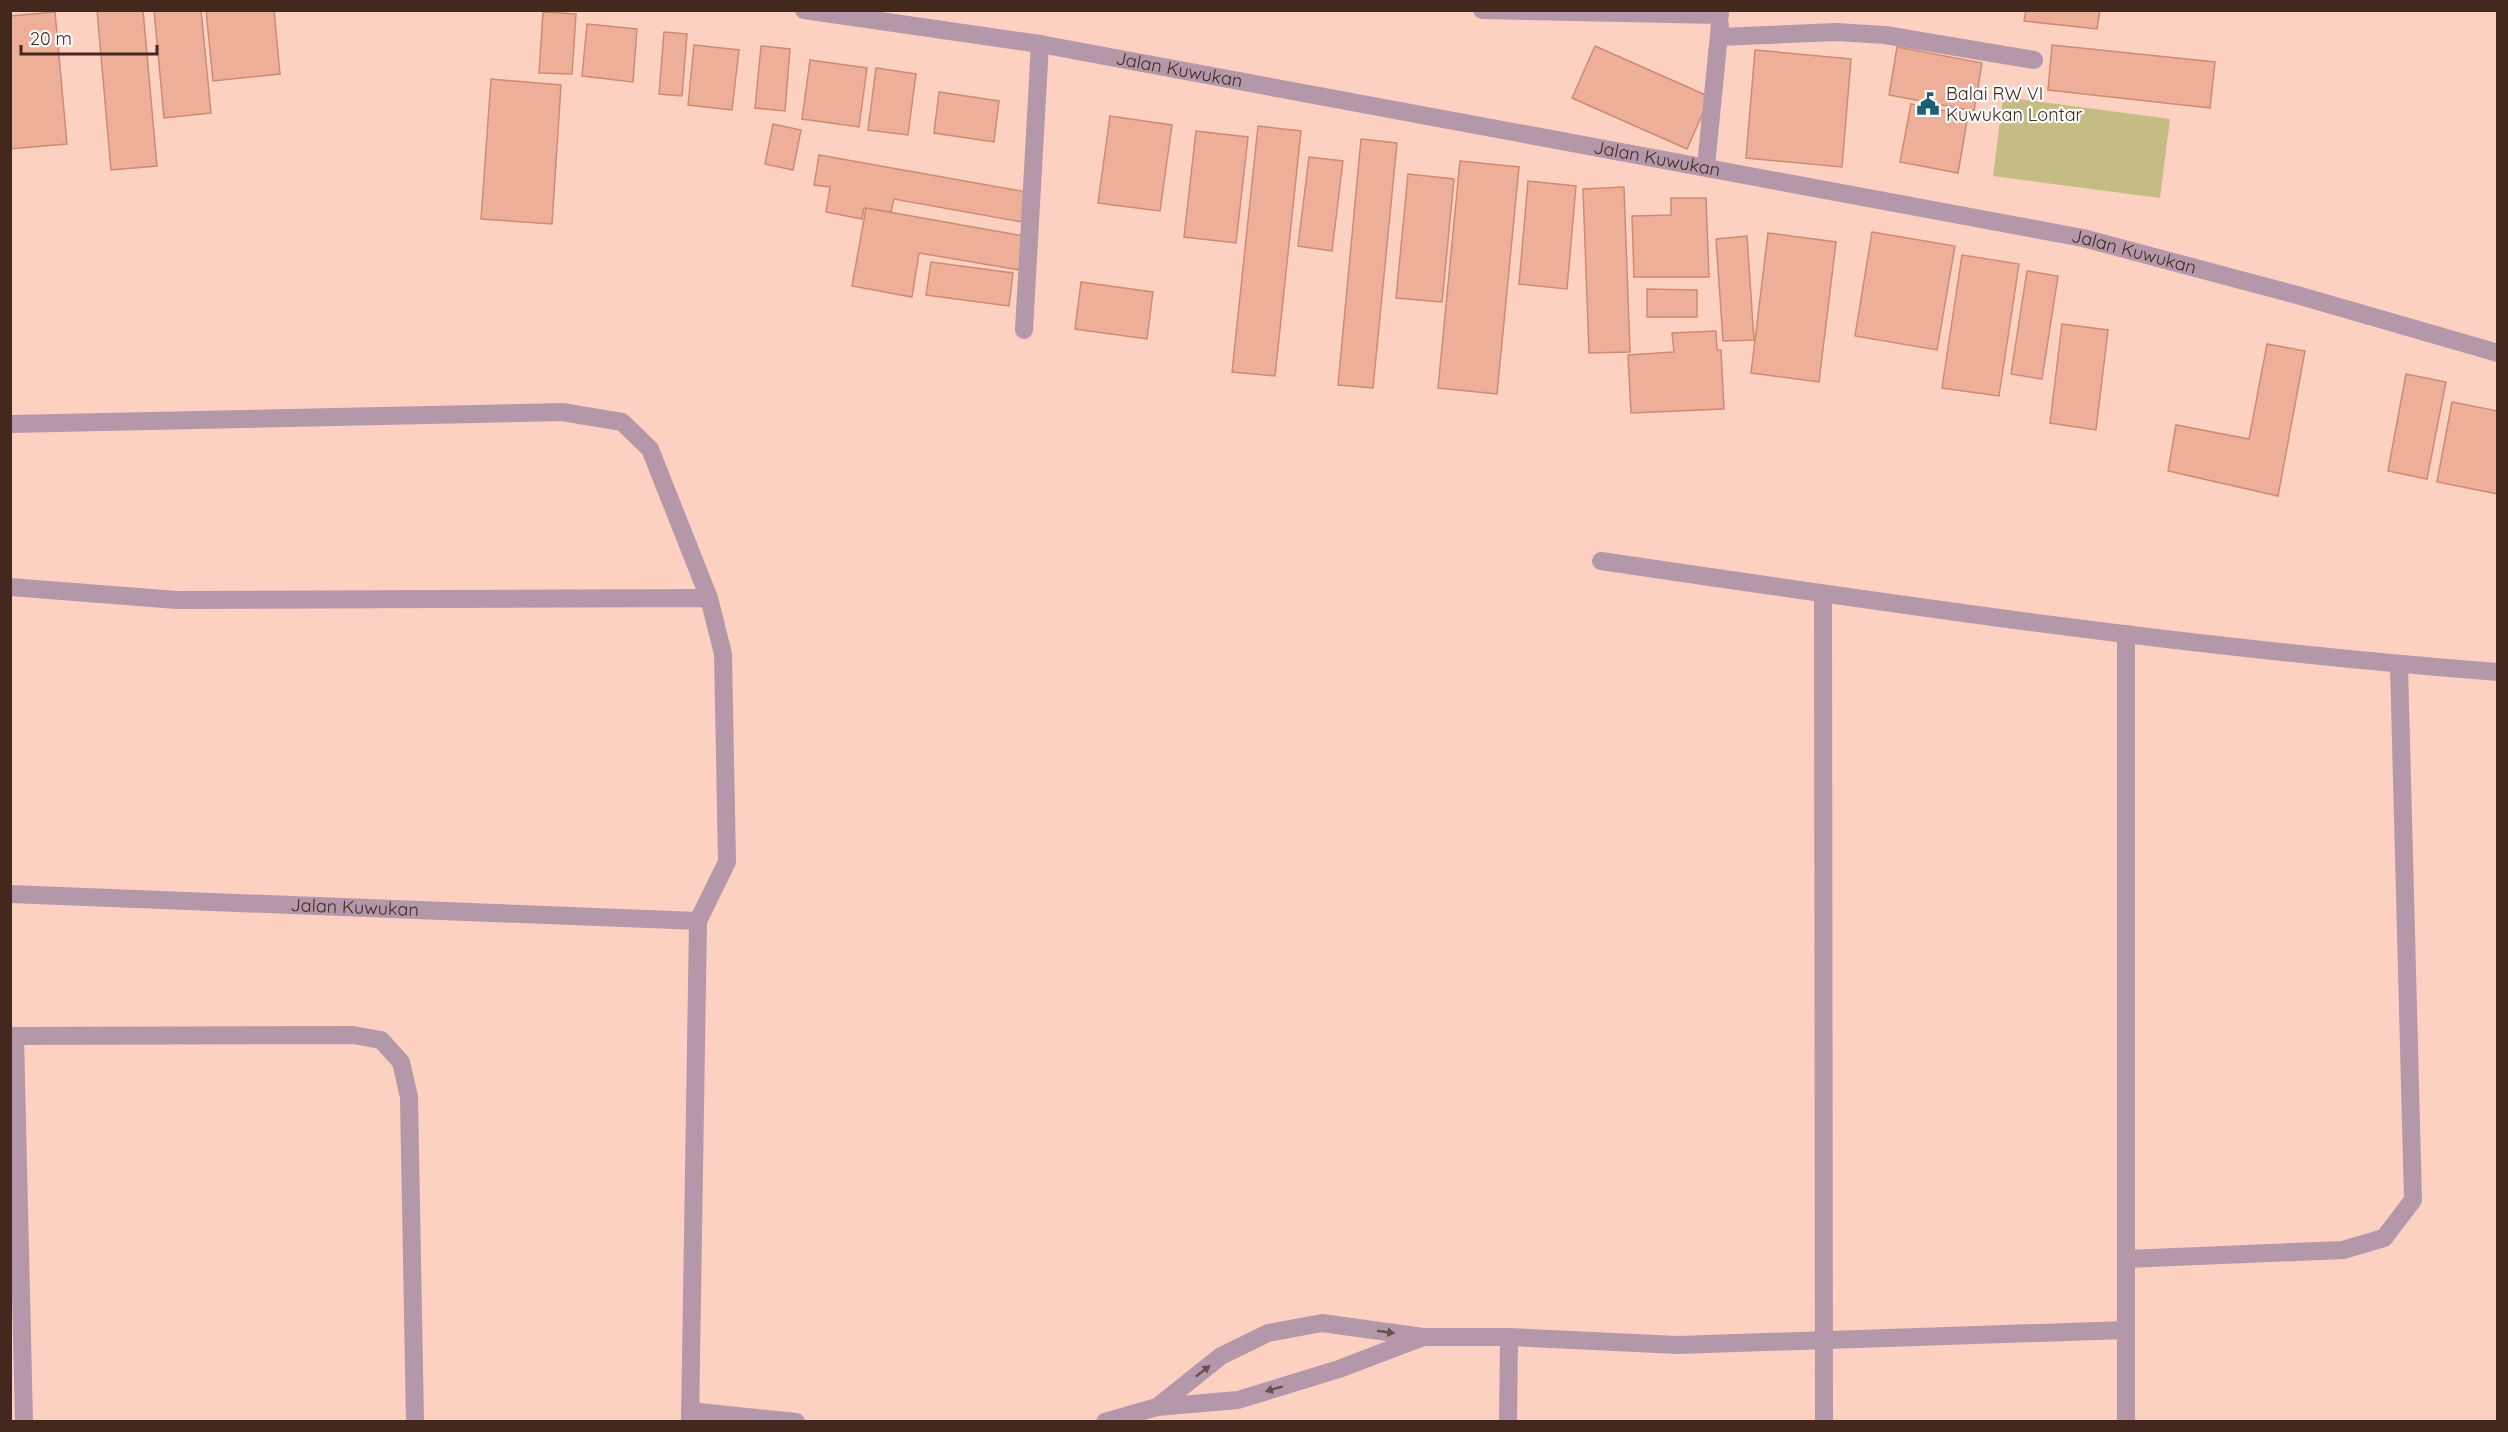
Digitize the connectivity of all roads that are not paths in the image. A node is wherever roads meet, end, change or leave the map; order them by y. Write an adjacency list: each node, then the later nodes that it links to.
1 (804, 10): 5 (street, Jalan Kuwukan)
2 (1482, 10): 3 (street)
3 (1720, 13): 4 (street)
4 (1719, 37): 6 (street); 7 (street)
5 (1040, 44): 7 (street, Jalan Kuwukan); 8 (street)
6 (2034, 60)
7 (1706, 166): 9 (street, Jalan Kuwukan)
8 (1023, 330)
9 (2498, 353)
10 (10, 424): 14 (street)
11 (1601, 561): 13 (street)
12 (10, 587): 14 (street)
13 (1823, 594): 15 (street); 25 (street)
14 (709, 598): 19 (street)
15 (2126, 634): 16 (street); 21 (street)
16 (2399, 665): 17 (street); 21 (street)
17 (2498, 672)
18 (10, 894): 19 (street, Jalan Kuwukan)
19 (698, 921): 27 (street)
20 (13, 1036): 28 (street); 29 (street)
21 (2127, 1259): 22 (street)
22 (2126, 1330): 25 (street); 34 (street)
23 (1423, 1337): 24 (street); 26 (street, one-way to 26); 26 (street, one-way to 23)
24 (1509, 1337): 25 (street); 32 (street)
25 (1824, 1340): 33 (street)
26 (1157, 1407): 31 (street)
27 (690, 1416): 30 (street)
28 (24, 1422)
29 (415, 1422)
30 (796, 1422)
31 (1105, 1422)
32 (1508, 1422)
33 (1824, 1422)
34 (2127, 1422)

